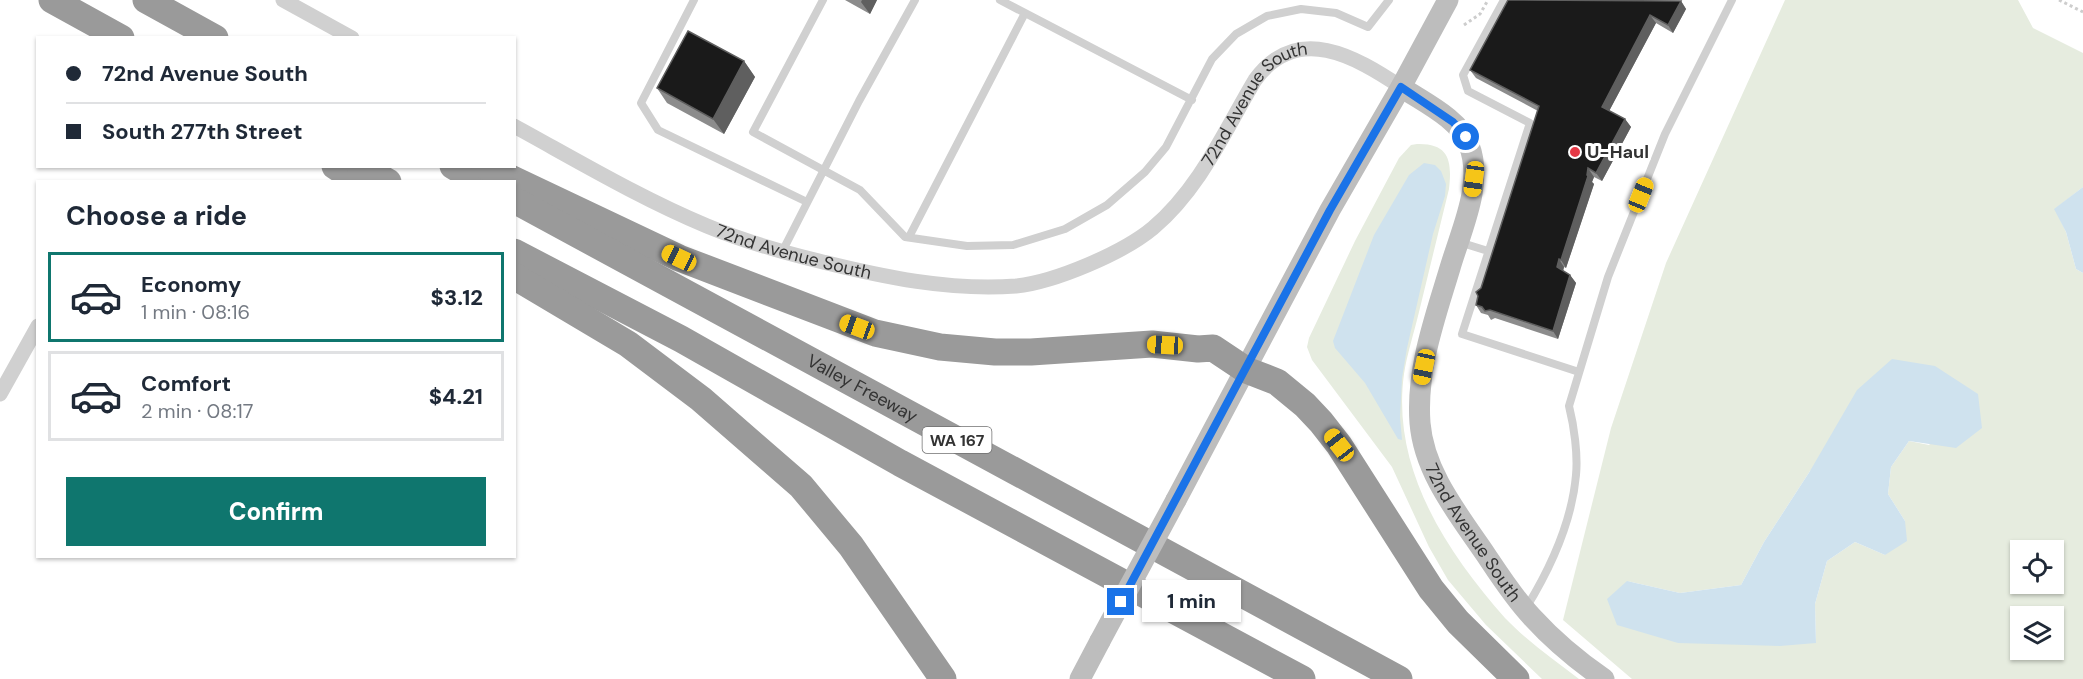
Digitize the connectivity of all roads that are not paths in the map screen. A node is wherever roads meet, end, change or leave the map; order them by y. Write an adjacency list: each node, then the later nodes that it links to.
1 (52, 0): 13 (highway)
2 (146, 0): 14 (highway)
3 (283, 0): 15 (street)
4 (694, 0): 30 (lane)
5 (823, 0): 23 (lane)
6 (915, 0): 23 (lane)
7 (1000, 0): 12 (lane)
8 (1389, 0): 17 (lane)
9 (1448, 0): 16 (main road)
10 (1504, 0): 33 (lane)
11 (1732, 0): 39 (lane)
12 (1025, 13): 17 (lane); 31 (lane)
13 (117, 36)
14 (213, 36)
15 (348, 36)
16 (1401, 87): 32 (main road, 72nd Avenue South); 34 (street, 72nd Avenue South); 38 (main road)
17 (1192, 100): 31 (lane)
18 (516, 127): 34 (street, 72nd Avenue South)
19 (338, 168): 24 (highway)
20 (364, 168): 25 (highway)
21 (456, 168): 26 (highway)
22 (489, 168): 27 (highway)
23 (824, 169): 30 (lane); 31 (lane)
24 (356, 180)
25 (384, 180)
26 (477, 180)
27 (515, 180)
28 (516, 181): 38 (highway)
29 (516, 201): 45 (highway, Valley Freeway / WA 167)
30 (807, 202): 34 (lane)
31 (909, 237)
32 (1458, 241): 33 (lane); 41 (main road, 72nd Avenue South)
33 (1488, 251): 39 (lane)
34 (782, 252)
35 (516, 253): 44 (highway, WA 167)
36 (516, 277): 42 (highway)
37 (36, 330): 40 (street)
38 (1246, 370): 43 (main road, bridge); 46 (highway)
39 (1579, 372): 41 (lane)
40 (0, 394)
41 (1525, 609): 47 (main road, 72nd Avenue South)
42 (943, 679)
43 (1080, 679)
44 (1302, 679)
45 (1399, 679)
46 (1516, 679)
47 (1604, 679)

